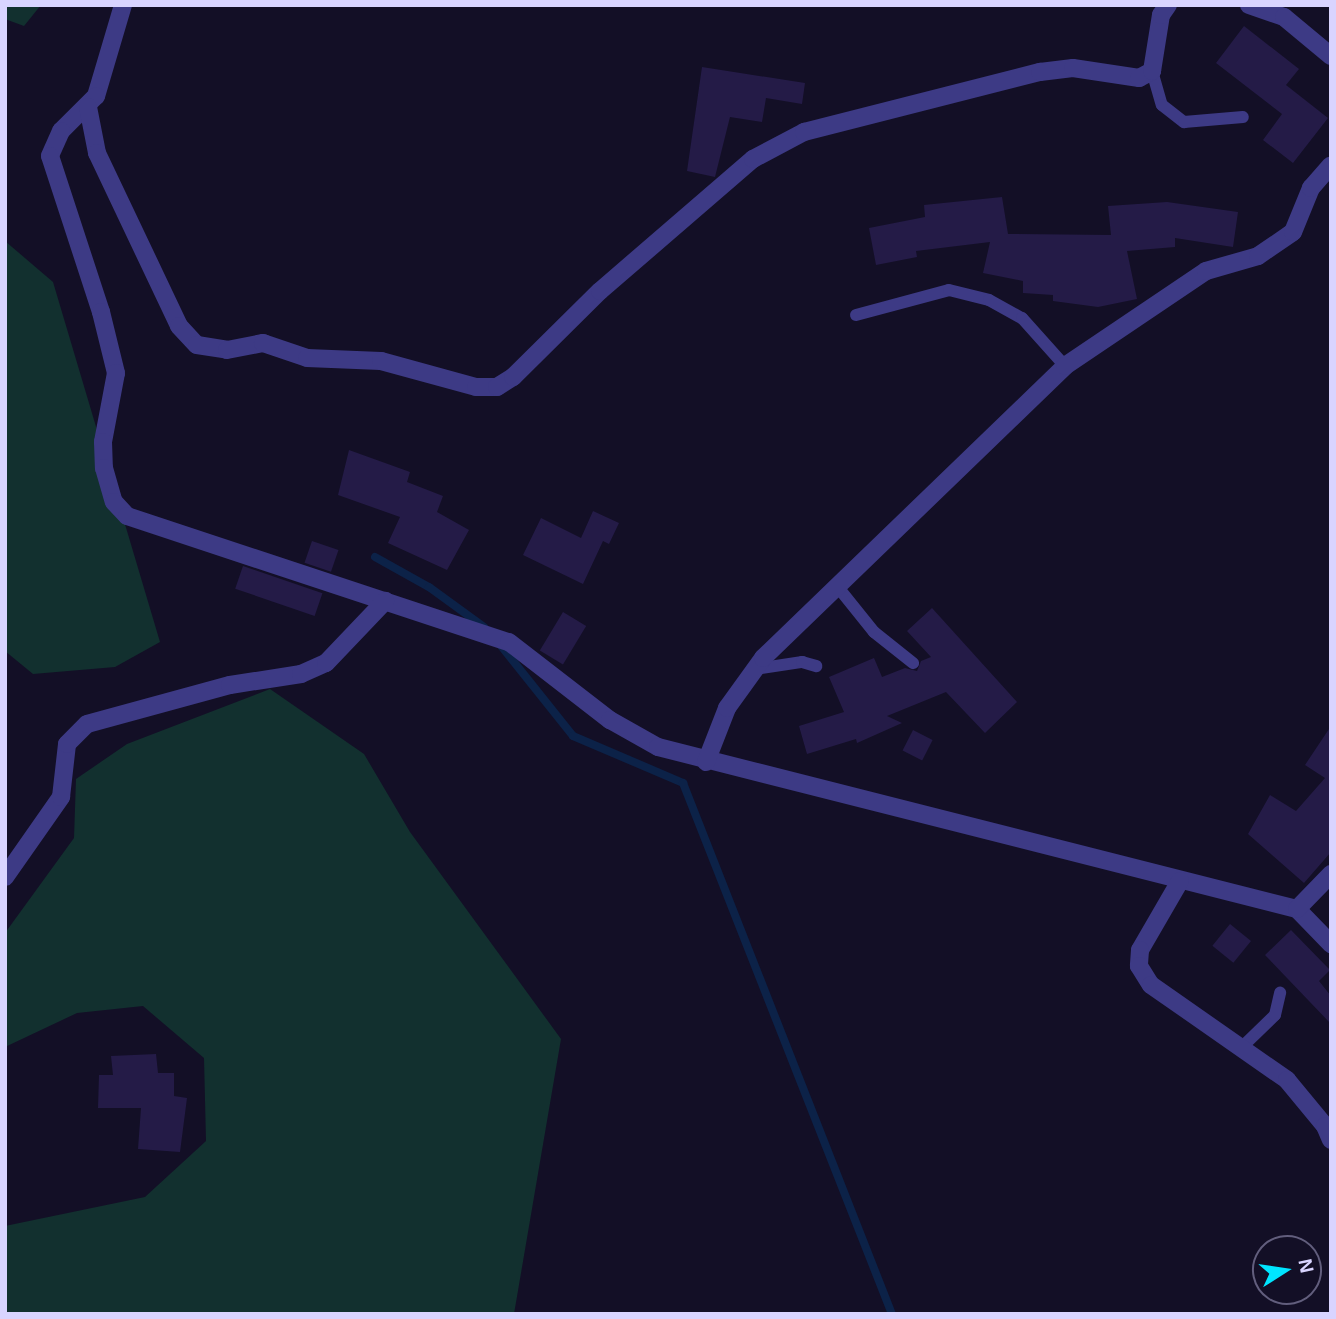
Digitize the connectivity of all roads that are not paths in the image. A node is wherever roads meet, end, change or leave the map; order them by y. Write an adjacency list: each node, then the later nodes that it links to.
1 (123, 5): 6 (street)
2 (1168, 5): 5 (street)
3 (1249, 5): 4 (street)
4 (1331, 56)
5 (1152, 71): 6 (street); 7 (lane)
6 (88, 107): 12 (street)
7 (1243, 117)
8 (1331, 165): 10 (street)
9 (856, 315): 10 (lane)
10 (1065, 366): 11 (street)
11 (837, 586): 13 (lane); 15 (street)
12 (385, 601): 16 (street); 18 (street)
13 (914, 663)
14 (816, 666): 15 (lane)
15 (755, 669): 16 (street)
16 (706, 762): 19 (street)
17 (1331, 873): 20 (street)
18 (5, 877)
19 (1180, 881): 20 (street); 23 (street)
20 (1297, 909): 21 (street)
21 (1331, 944)
22 (1280, 993): 23 (lane)
23 (1241, 1048): 24 (street)
24 (1331, 1140)

